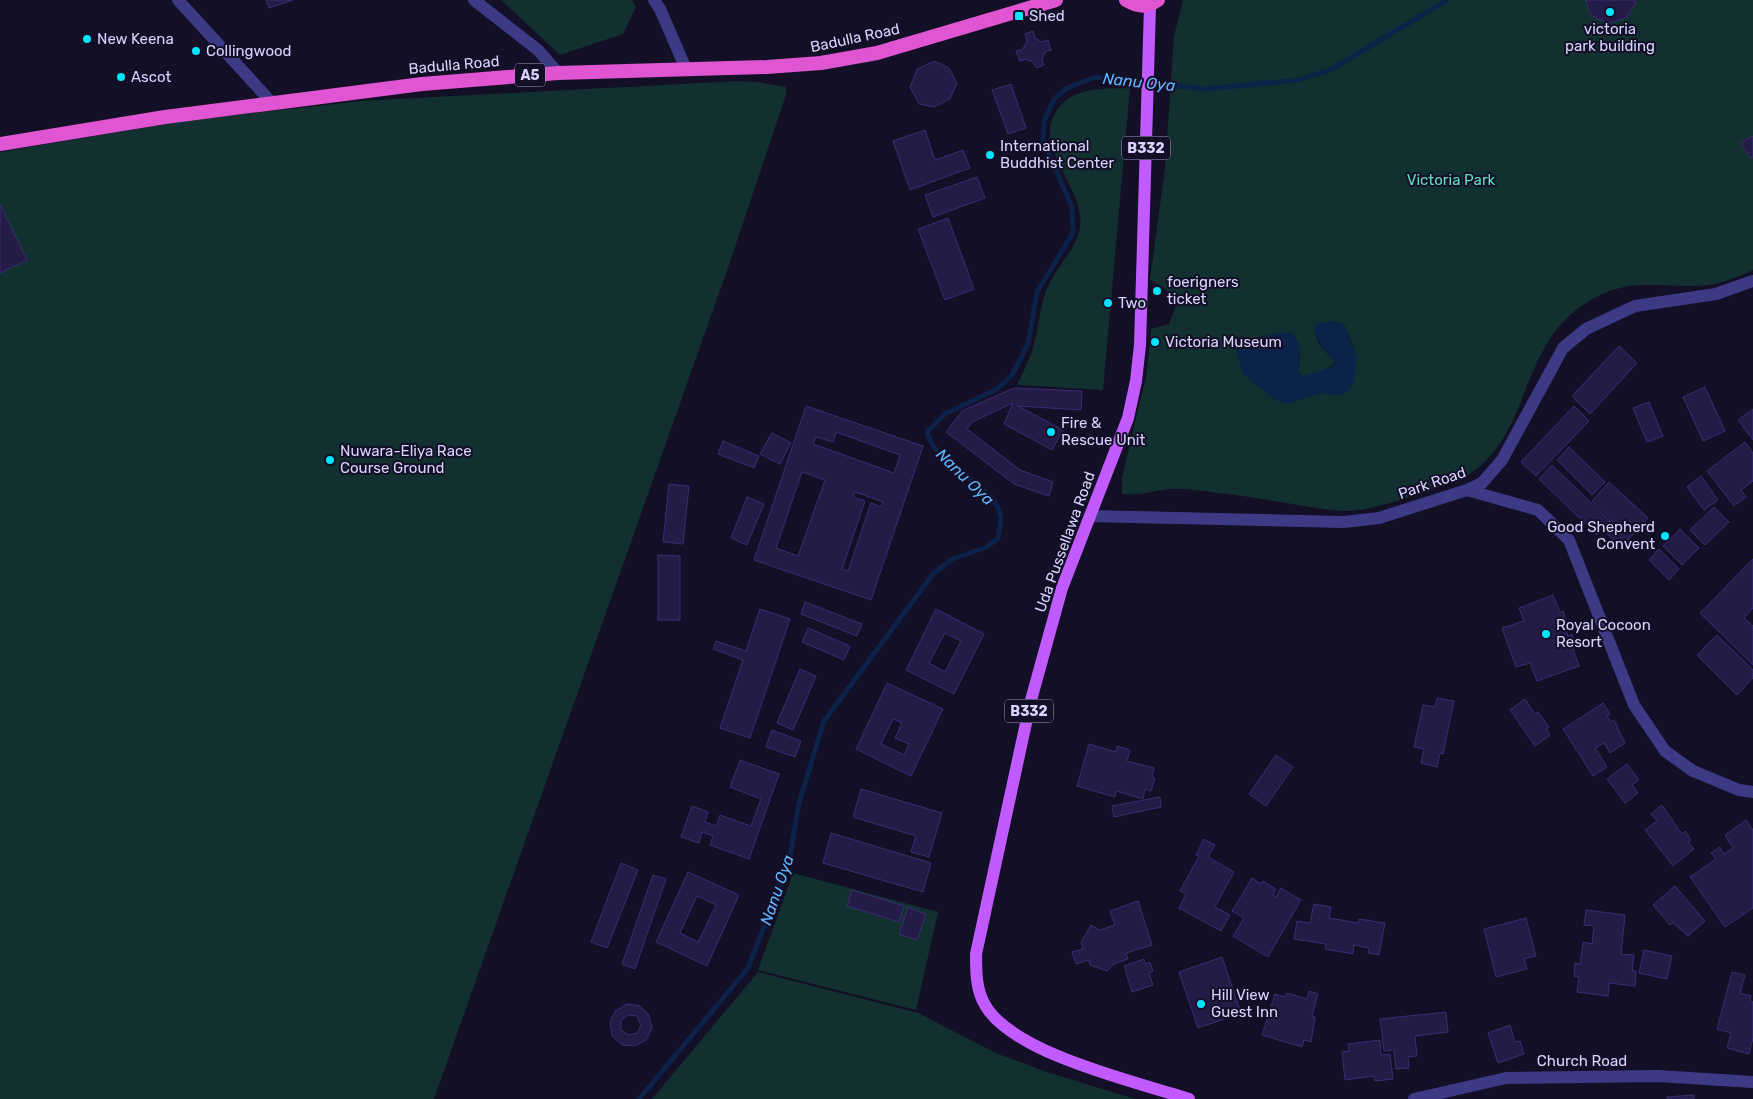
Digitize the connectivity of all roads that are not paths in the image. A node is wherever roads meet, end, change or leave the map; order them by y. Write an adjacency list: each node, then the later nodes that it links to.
1 (178, 0): 9 (street)
2 (474, 0): 8 (street)
3 (654, 0): 7 (street)
4 (1056, 0): 7 (highway, Badulla Road / A5)
5 (1126, 0): 6 (highway)
6 (1154, 3): 13 (main road, Uda Pussellawa Road / B332)
7 (686, 69): 8 (highway, Badulla Road / A5)
8 (558, 73): 9 (highway, Badulla Road / A5)
9 (272, 103): 10 (highway, Badulla Road / A5)
10 (0, 144)
11 (1753, 281): 12 (street, Park Road)
12 (1467, 490): 13 (street, Park Road); 14 (street)
13 (1090, 516): 16 (main road, Uda Pussellawa Road / B332)
14 (1753, 792)
15 (1753, 1082): 17 (street, Church Road)
16 (1190, 1099)
17 (1414, 1099)

